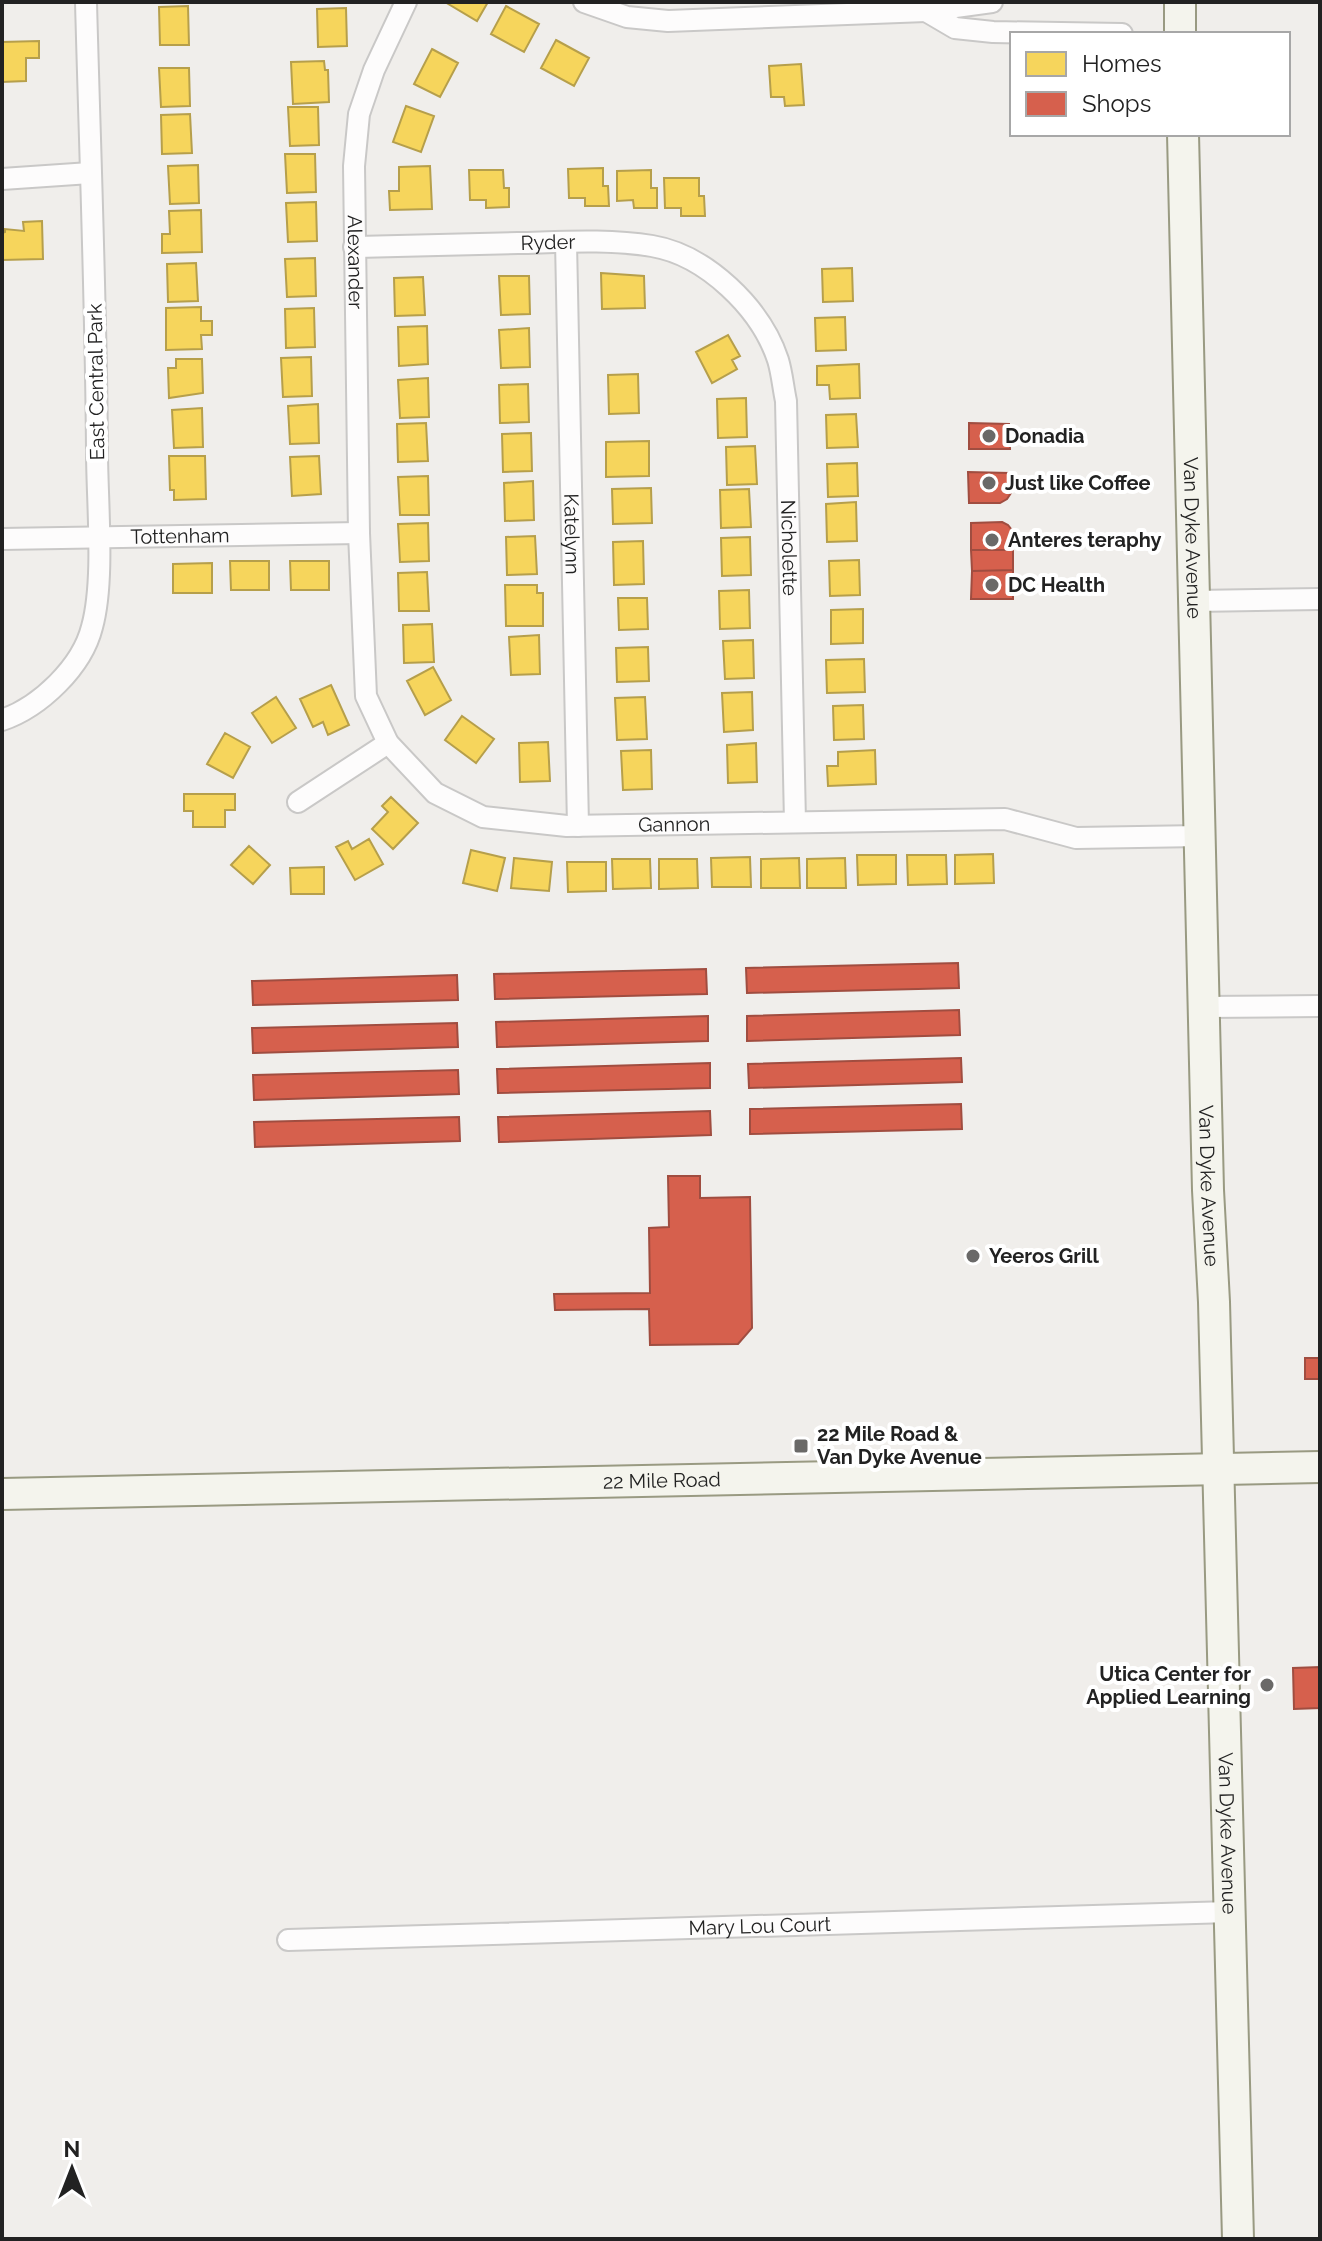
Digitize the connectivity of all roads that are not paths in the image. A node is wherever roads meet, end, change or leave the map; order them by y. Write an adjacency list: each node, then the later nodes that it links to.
1 (86, 2): 10 (street, East Central Park)
2 (406, 2): 13 (street, Alexander)
3 (584, 2): 6 (street)
4 (992, 2): 6 (street)
5 (1180, 2): 8 (main road)
6 (926, 11): 7 (street)
7 (1027, 32)
8 (1180, 32)
9 (1183, 136): 19 (main road, Van Dyke Avenue)
10 (90, 173): 11 (street); 16 (street, East Central Park)
11 (2, 179)
12 (566, 242): 13 (street, Ryder); 14 (street, Ryder); 24 (street, Katelynn)
13 (354, 247): 15 (street, Alexander)
14 (732, 288): 23 (street, Nicholette)
15 (359, 533): 16 (street, Tottenham); 21 (street, Gannon)
16 (98, 536): 17 (street, Tottenham); 20 (street, East Central Park)
17 (2, 539)
18 (1320, 599): 19 (street)
19 (1195, 601): 25 (main road, Van Dyke Avenue)
20 (2, 720)
21 (388, 743): 22 (street); 24 (street, Gannon)
22 (298, 802)
23 (795, 822): 24 (street, Gannon); 25 (street, Gannon)
24 (578, 826)
25 (1201, 836): 27 (main road, Van Dyke Avenue)
26 (1320, 1006): 27 (street)
27 (1204, 1007): 28 (main road, Van Dyke Avenue)
28 (1218, 1467): 29 (main road, 22 Mile Road); 30 (main road, 22 Mile Road); 31 (main road, Van Dyke Avenue)
29 (1320, 1467)
30 (2, 1494)
31 (1230, 1912): 32 (street, Mary Lou Court); 33 (main road, Van Dyke Avenue)
32 (288, 1940)
33 (1238, 2239)

